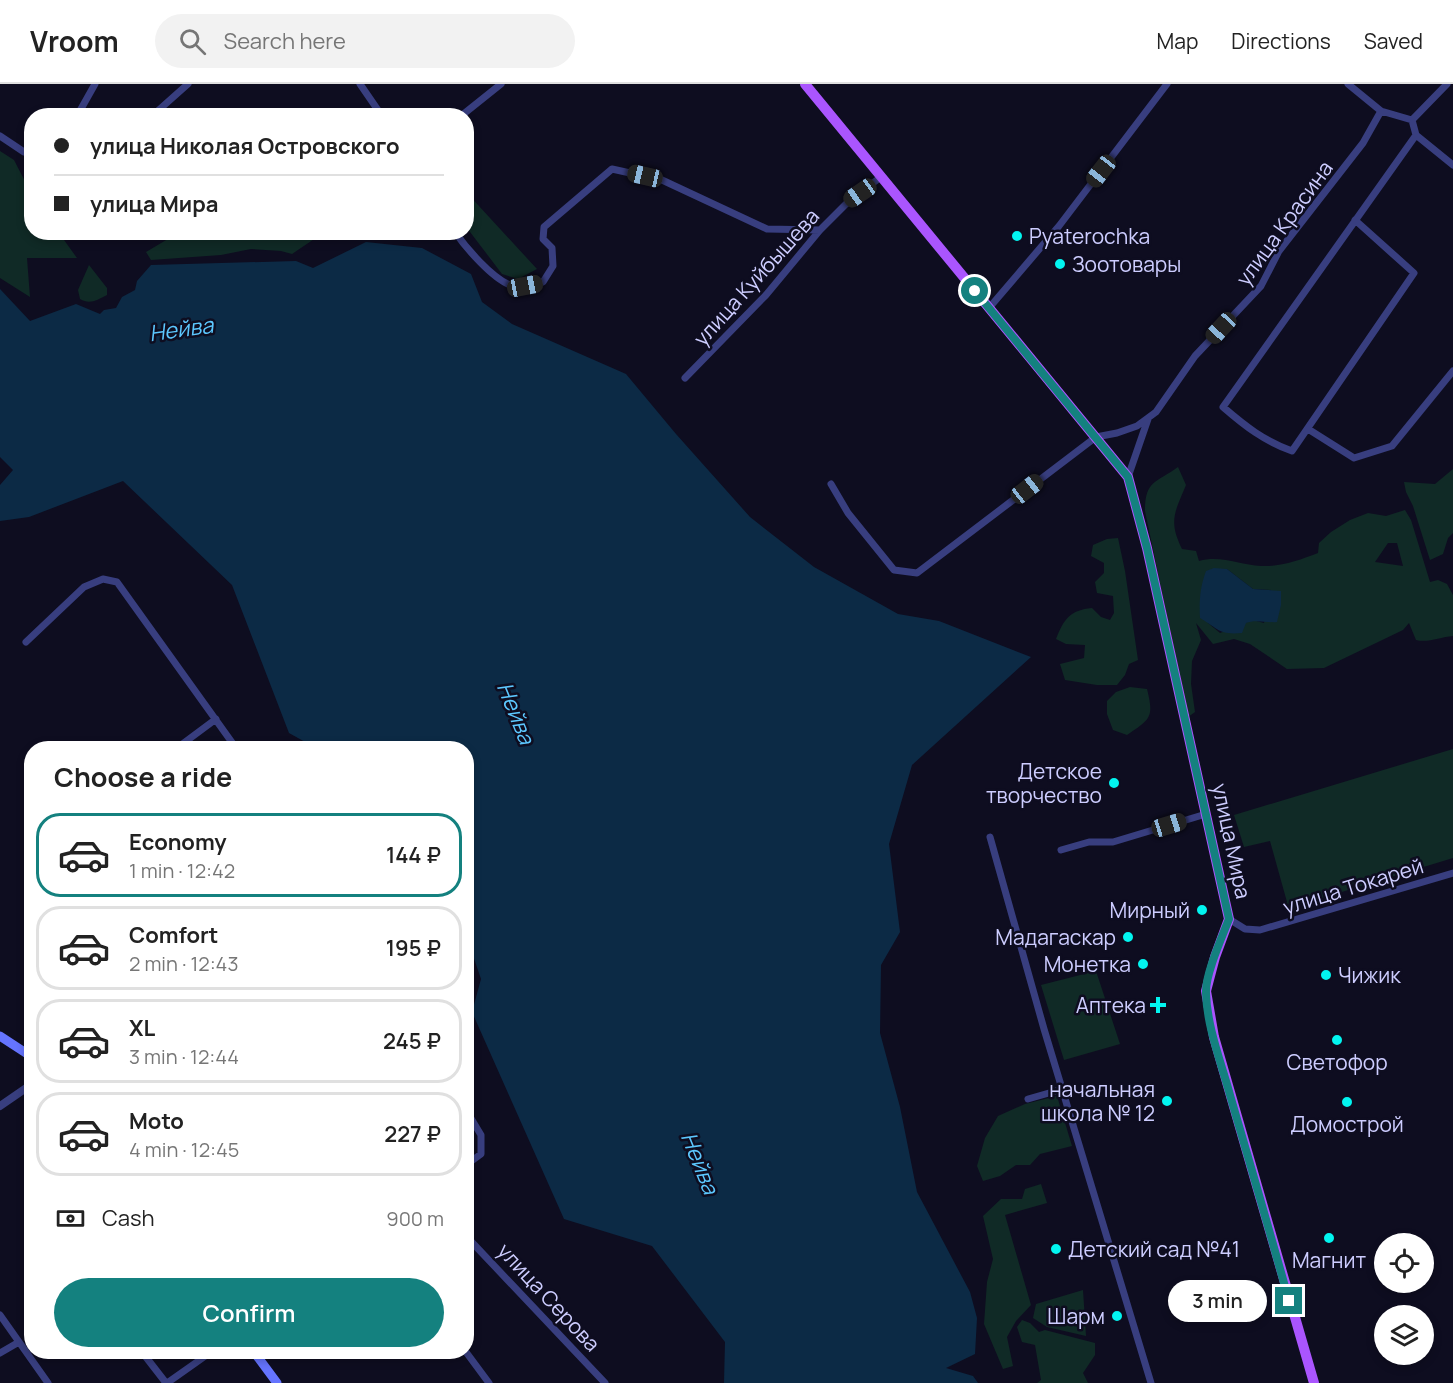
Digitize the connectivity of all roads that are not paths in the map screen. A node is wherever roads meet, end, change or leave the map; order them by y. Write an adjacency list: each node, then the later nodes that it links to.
1 (95, 84): 9 (street)
2 (188, 84): 10 (street)
3 (360, 84): 11 (street)
4 (501, 84): 12 (street)
5 (804, 84): 19 (main road)
6 (1167, 84): 23 (street)
7 (1348, 84): 13 (street)
8 (1447, 84): 14 (street)
9 (81, 108)
10 (161, 108)
11 (376, 108)
12 (471, 108)
13 (1381, 111): 14 (street); 26 (street, улица Красина)
14 (1412, 120): 15 (street)
15 (1416, 135): 18 (street); 20 (street)
16 (0, 136): 17 (street)
17 (24, 152)
18 (1453, 165)
19 (881, 177): 21 (street, улица Куйбышева); 23 (main road)
20 (1355, 220): 27 (street); 27 (street)
21 (820, 230): 22 (street); 25 (street, улица Куйбышева)
22 (462, 240)
23 (989, 308): 28 (main road)
24 (1453, 371): 27 (street)
25 (685, 378)
26 (1148, 419): 28 (street, улица Красина); 29 (street)
27 (1308, 429)
28 (1096, 437): 29 (main road); 30 (street, улица Красина)
29 (1128, 477): 35 (main road, улица Мира)
30 (831, 484)
31 (26, 642): 32 (street)
32 (216, 719): 33 (street); 34 (street)
33 (186, 741)
34 (231, 741)
35 (1206, 814): 37 (street); 39 (main road, улица Мира)
36 (990, 837): 42 (street)
37 (1061, 850)
38 (1453, 873): 39 (street, улица Токарей)
39 (1229, 919): 64 (main road, улица Мира)
40 (0, 1036): 41 (main road)
41 (24, 1052)
42 (1063, 1089): 44 (street); 63 (street)
43 (24, 1090): 45 (street)
44 (1028, 1099)
45 (0, 1106)
46 (474, 1123): 47 (street)
47 (474, 1159)
48 (474, 1244): 62 (street, улица Серова)
49 (0, 1315): 50 (street)
50 (19, 1342): 51 (street); 52 (street)
51 (24, 1349)
52 (0, 1353)
53 (31, 1359): 58 (street)
54 (148, 1359): 59 (street)
55 (201, 1359): 59 (street)
56 (259, 1359): 60 (main road)
57 (471, 1359): 61 (street)
58 (48, 1383)
59 (167, 1383)
60 (277, 1383)
61 (489, 1383)
62 (605, 1383)
63 (1151, 1383)
64 (1314, 1383)

